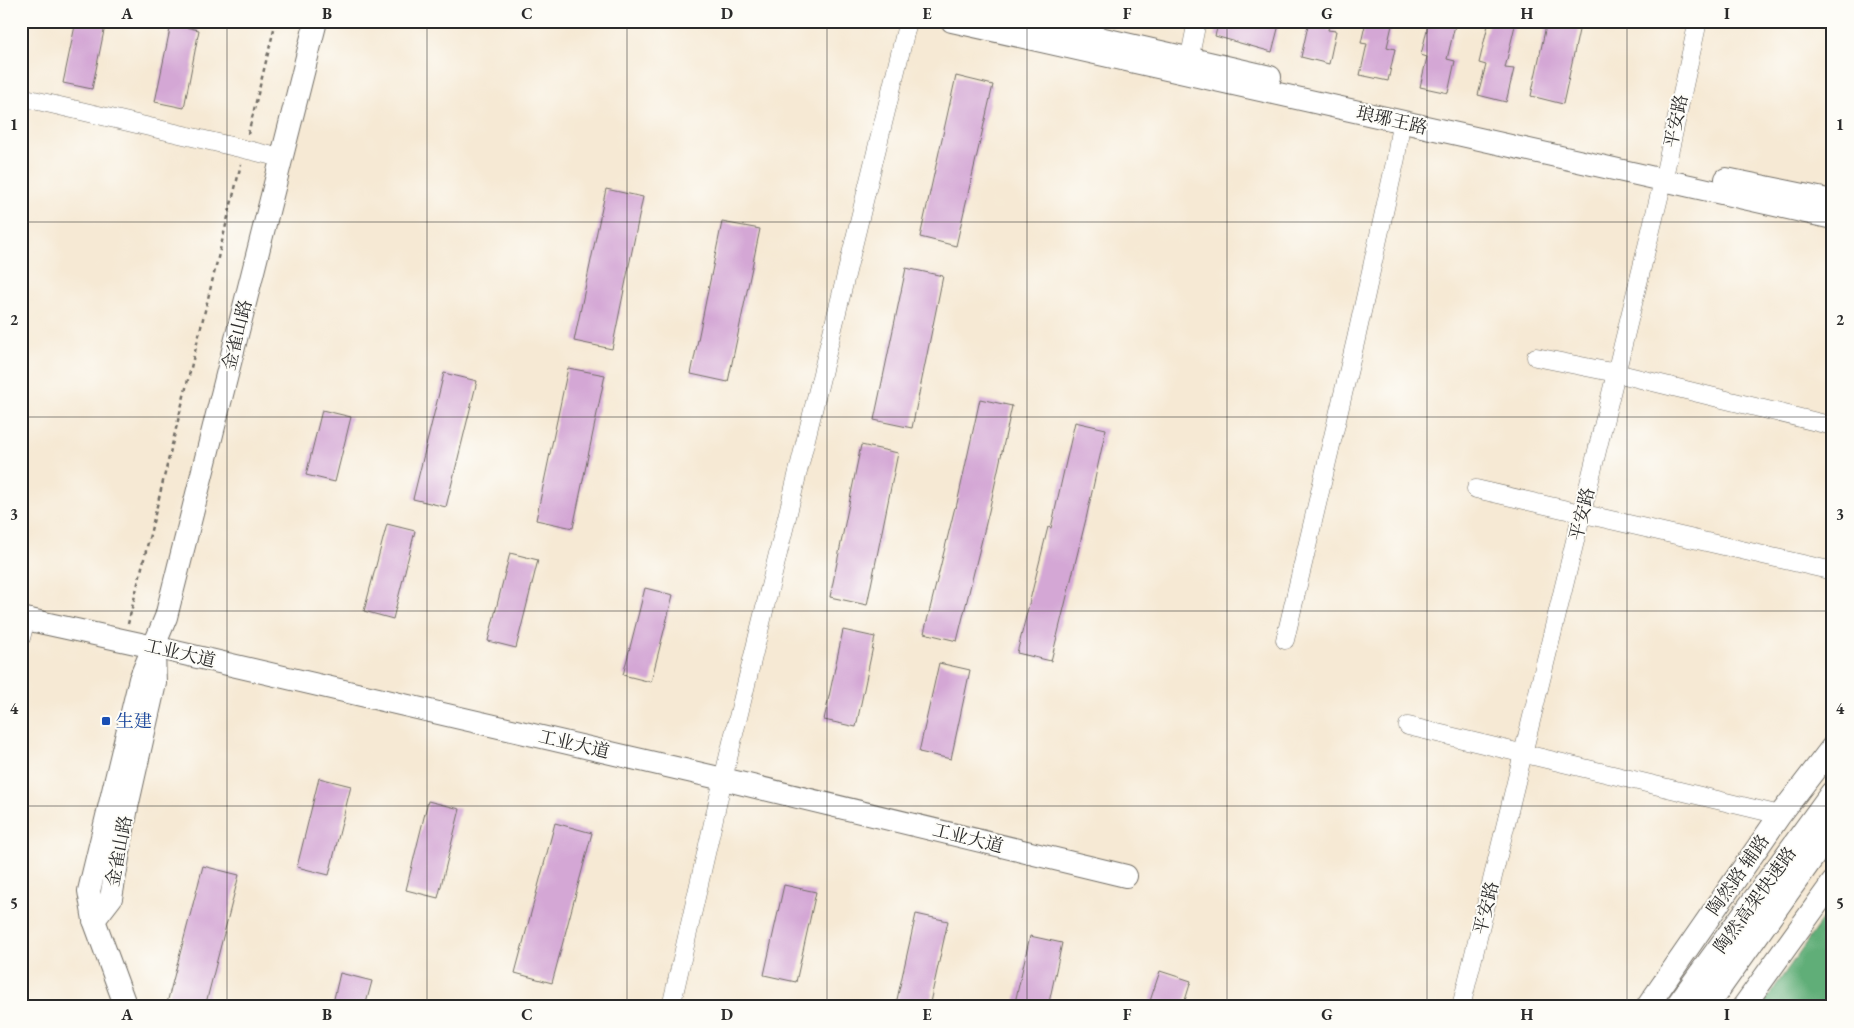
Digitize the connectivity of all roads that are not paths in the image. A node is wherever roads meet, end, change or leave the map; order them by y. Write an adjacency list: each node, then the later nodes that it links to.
1 (301, 21): 11 (main road, 金雀山路)
2 (316, 21): 23 (main road, 金雀山路)
3 (908, 21): 27 (street)
4 (952, 21): 8 (main road, 琅琊王路)
5 (1025, 21): 8 (main road, 琅琊王路)
6 (1197, 21): 8 (street)
7 (1698, 21): 12 (street, 平安路)
8 (1188, 67): 10 (main road, 琅琊王路); 12 (main road, 琅琊王路)
9 (21, 97): 11 (street)
10 (1401, 122): 12 (main road, 琅琊王路); 22 (street)
11 (269, 155): 23 (main road, 金雀山路)
12 (1665, 173): 13 (main road, 琅琊王路); 14 (main road, 琅琊王路); 16 (street, 平安路)
13 (1833, 201)
14 (1833, 218)
15 (1536, 357): 16 (street)
16 (1616, 373): 17 (street); 19 (street, 平安路)
17 (1833, 426)
18 (1476, 489): 19 (street)
19 (1582, 513): 20 (street); 26 (street, 平安路)
20 (1833, 571)
21 (23, 625): 23 (main road, 工业大道)
22 (1285, 640)
23 (154, 647): 27 (main road, 工业大道); 33 (main road, 金雀山路)
24 (1408, 726): 26 (street)
25 (1833, 746): 29 (main road, 陶然路 辅路)
26 (1523, 753): 29 (street); 35 (street, 平安路)
27 (723, 779): 31 (main road, 工业大道); 34 (street)
28 (1833, 794): 37 (highway, 陶然高架快速路)
29 (1780, 815): 36 (main road, 陶然路 辅路)
30 (1833, 826): 38 (highway, 陶然高架快速路)
31 (1126, 876)
32 (1833, 882): 39 (main road)
33 (126, 1007)
34 (671, 1007)
35 (1461, 1007)
36 (1647, 1007)
37 (1678, 1007)
38 (1704, 1007)
39 (1743, 1007)

